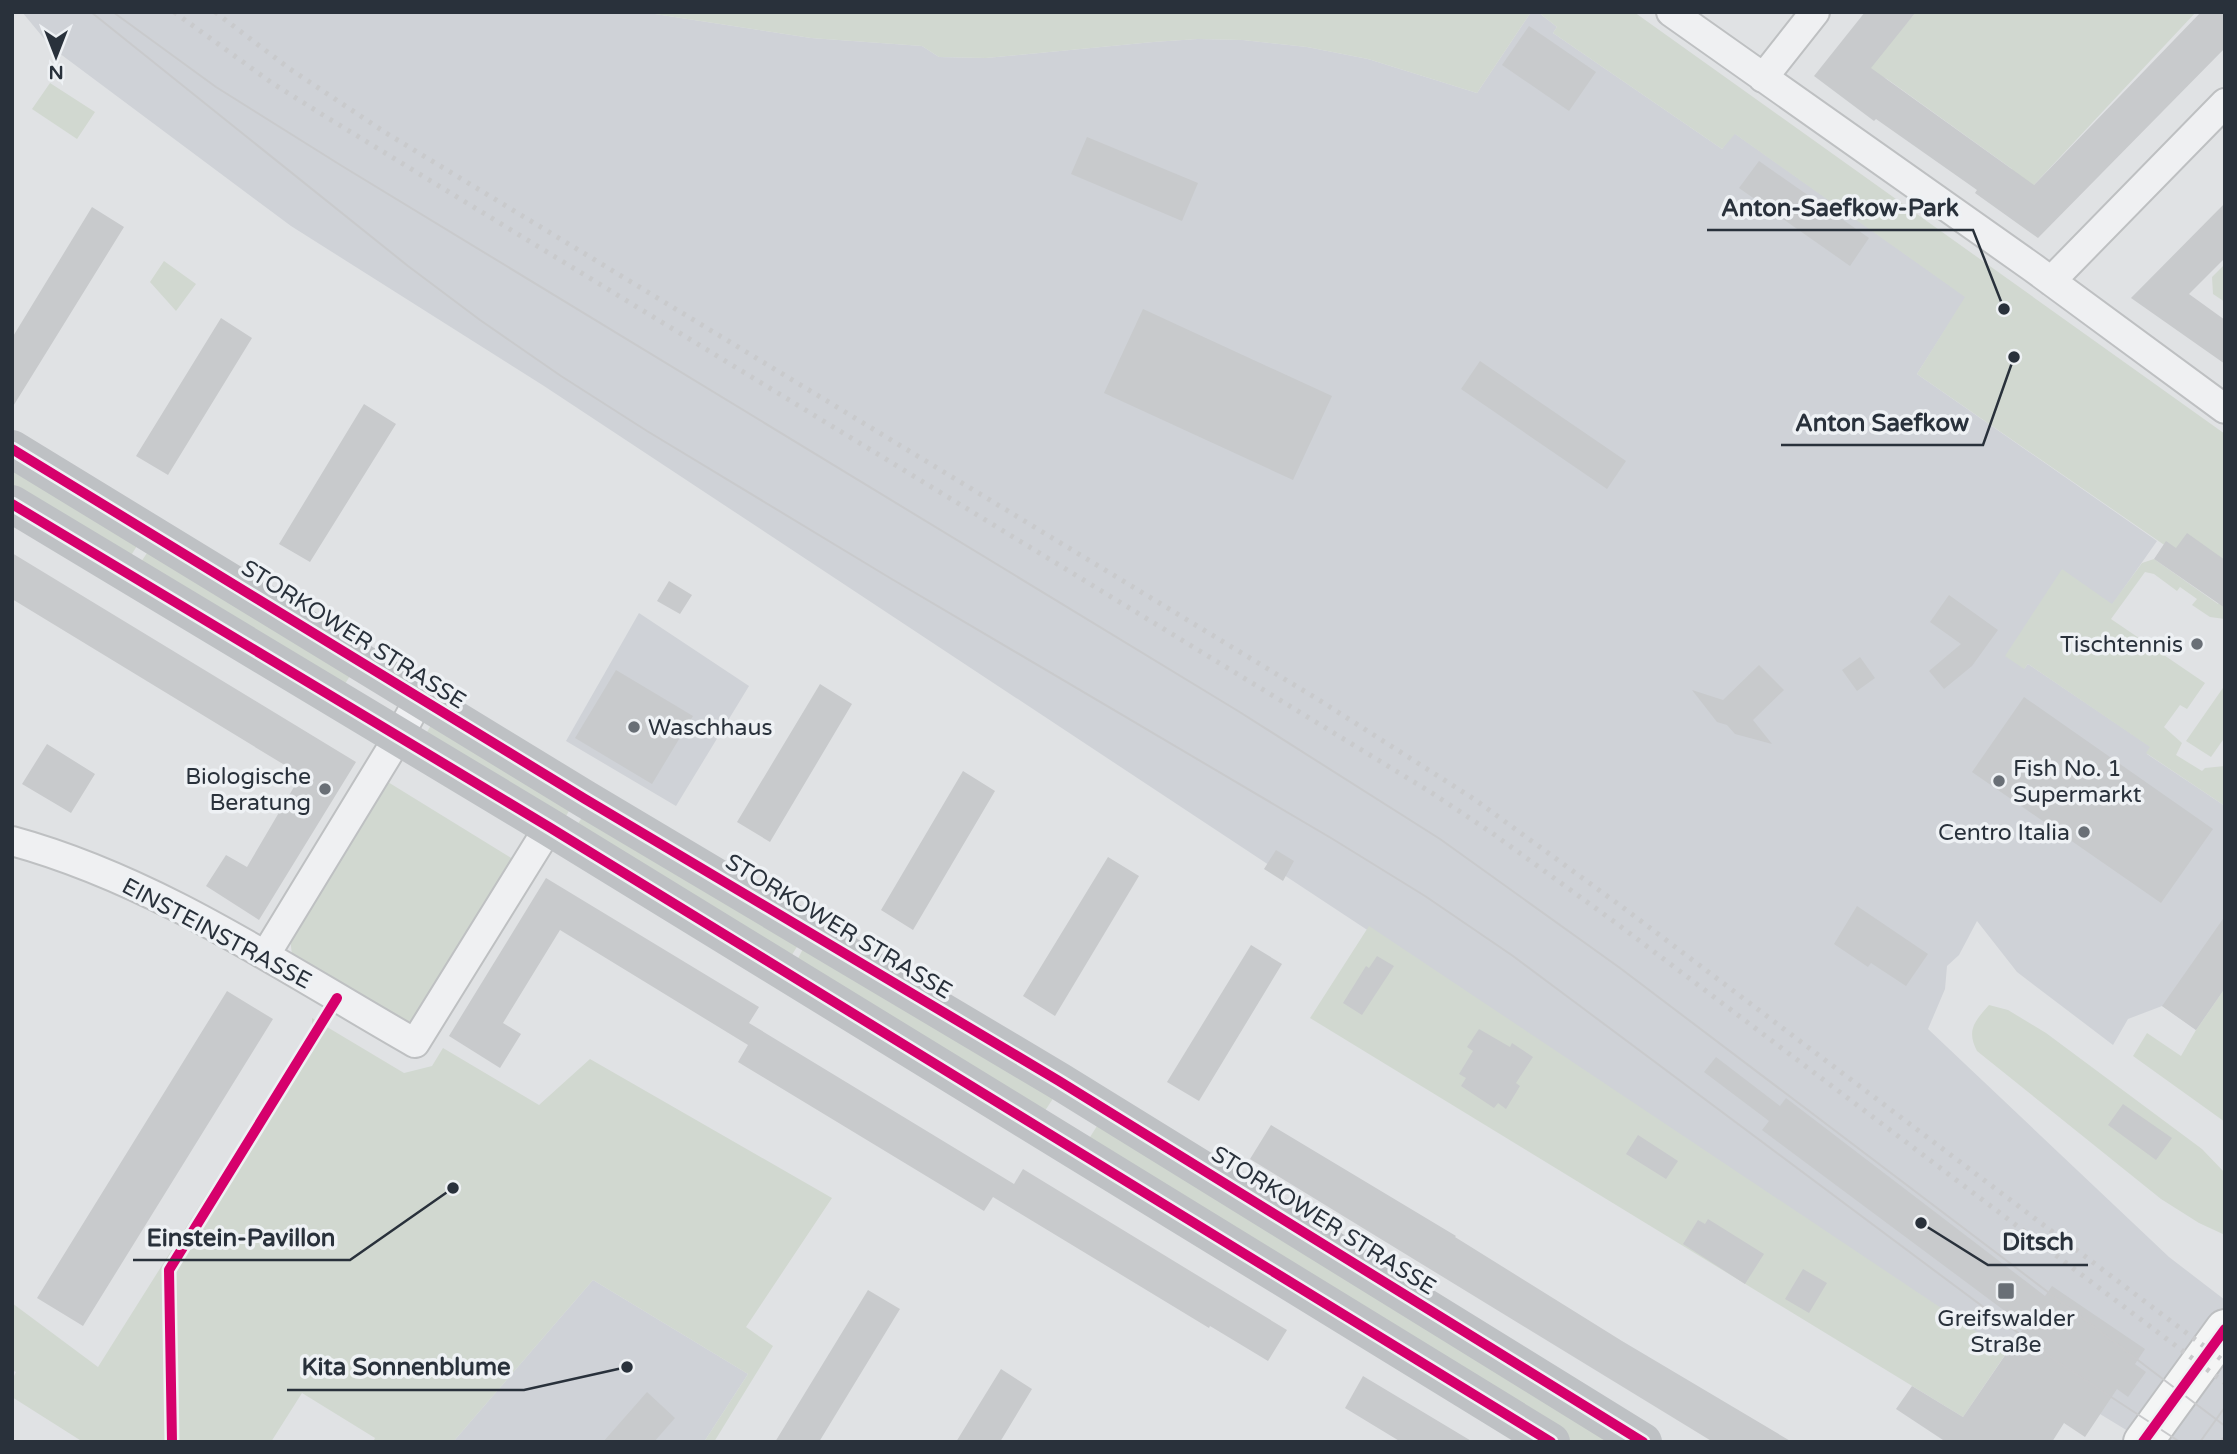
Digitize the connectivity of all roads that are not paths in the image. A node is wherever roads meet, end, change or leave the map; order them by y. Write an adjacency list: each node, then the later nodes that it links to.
1 (1671, 12): 3 (street)
2 (1815, 12): 3 (street)
3 (1763, 78): 5 (street)
4 (2225, 103): 5 (street)
5 (2051, 281): 6 (street)
6 (2225, 409)
7 (12, 449): 9 (street, STORKOWER STRASSE)
8 (12, 504): 10 (street)
9 (419, 699): 10 (street, STORKOWER STRASSE); 16 (street, STORKOWER STRASSE)
10 (399, 736): 11 (street); 13 (street, STORKOWER STRASSE)
11 (549, 828): 13 (street, EINSTEINSTRASSE); 15 (street)
12 (12, 841): 13 (street, EINSTEINSTRASSE)
13 (265, 954)
14 (2225, 1329): 17 (main road)
15 (1551, 1442)
16 (1643, 1442)
17 (2143, 1442)

